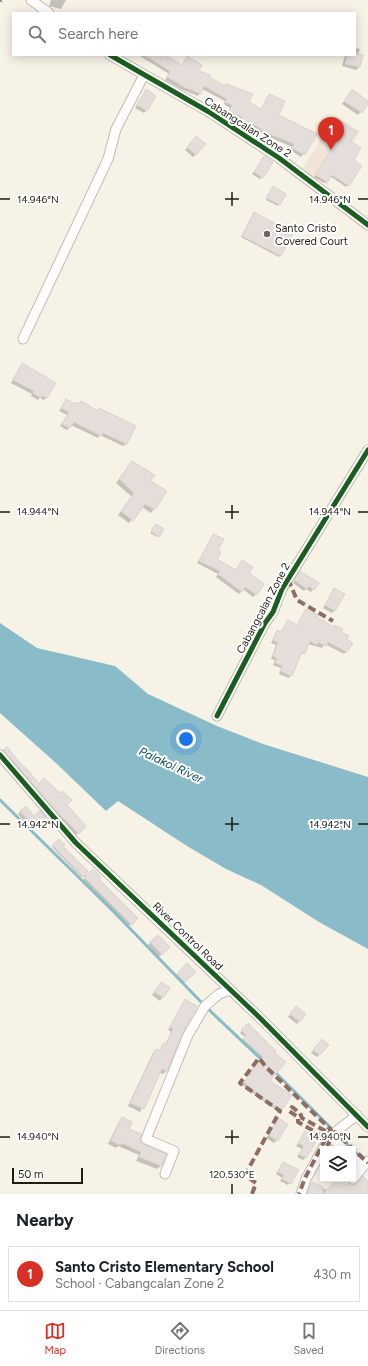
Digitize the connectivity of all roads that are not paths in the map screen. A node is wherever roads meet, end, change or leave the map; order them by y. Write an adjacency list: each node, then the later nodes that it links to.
1 (31, 0): 2 (street)
2 (48, 12)
3 (112, 56): 4 (street, Cabangcalan Zone 2)
4 (144, 75): 5 (street, Cabangcalan Zone 2); 6 (street)
5 (368, 225)
6 (23, 339)
7 (368, 450): 8 (street, Cabangcalan Zone 2)
8 (217, 716)
9 (0, 755): 10 (street, River Control Road)
10 (230, 990): 11 (street, River Control Road); 17 (street)
11 (356, 1115): 12 (street, River Control Road); 13 (street)
12 (368, 1127)
13 (330, 1136): 14 (street); 19 (street)
14 (340, 1146)
15 (356, 1160): 16 (street)
16 (365, 1164): 18 (street)
17 (164, 1174)
18 (356, 1175)
19 (301, 1194)

